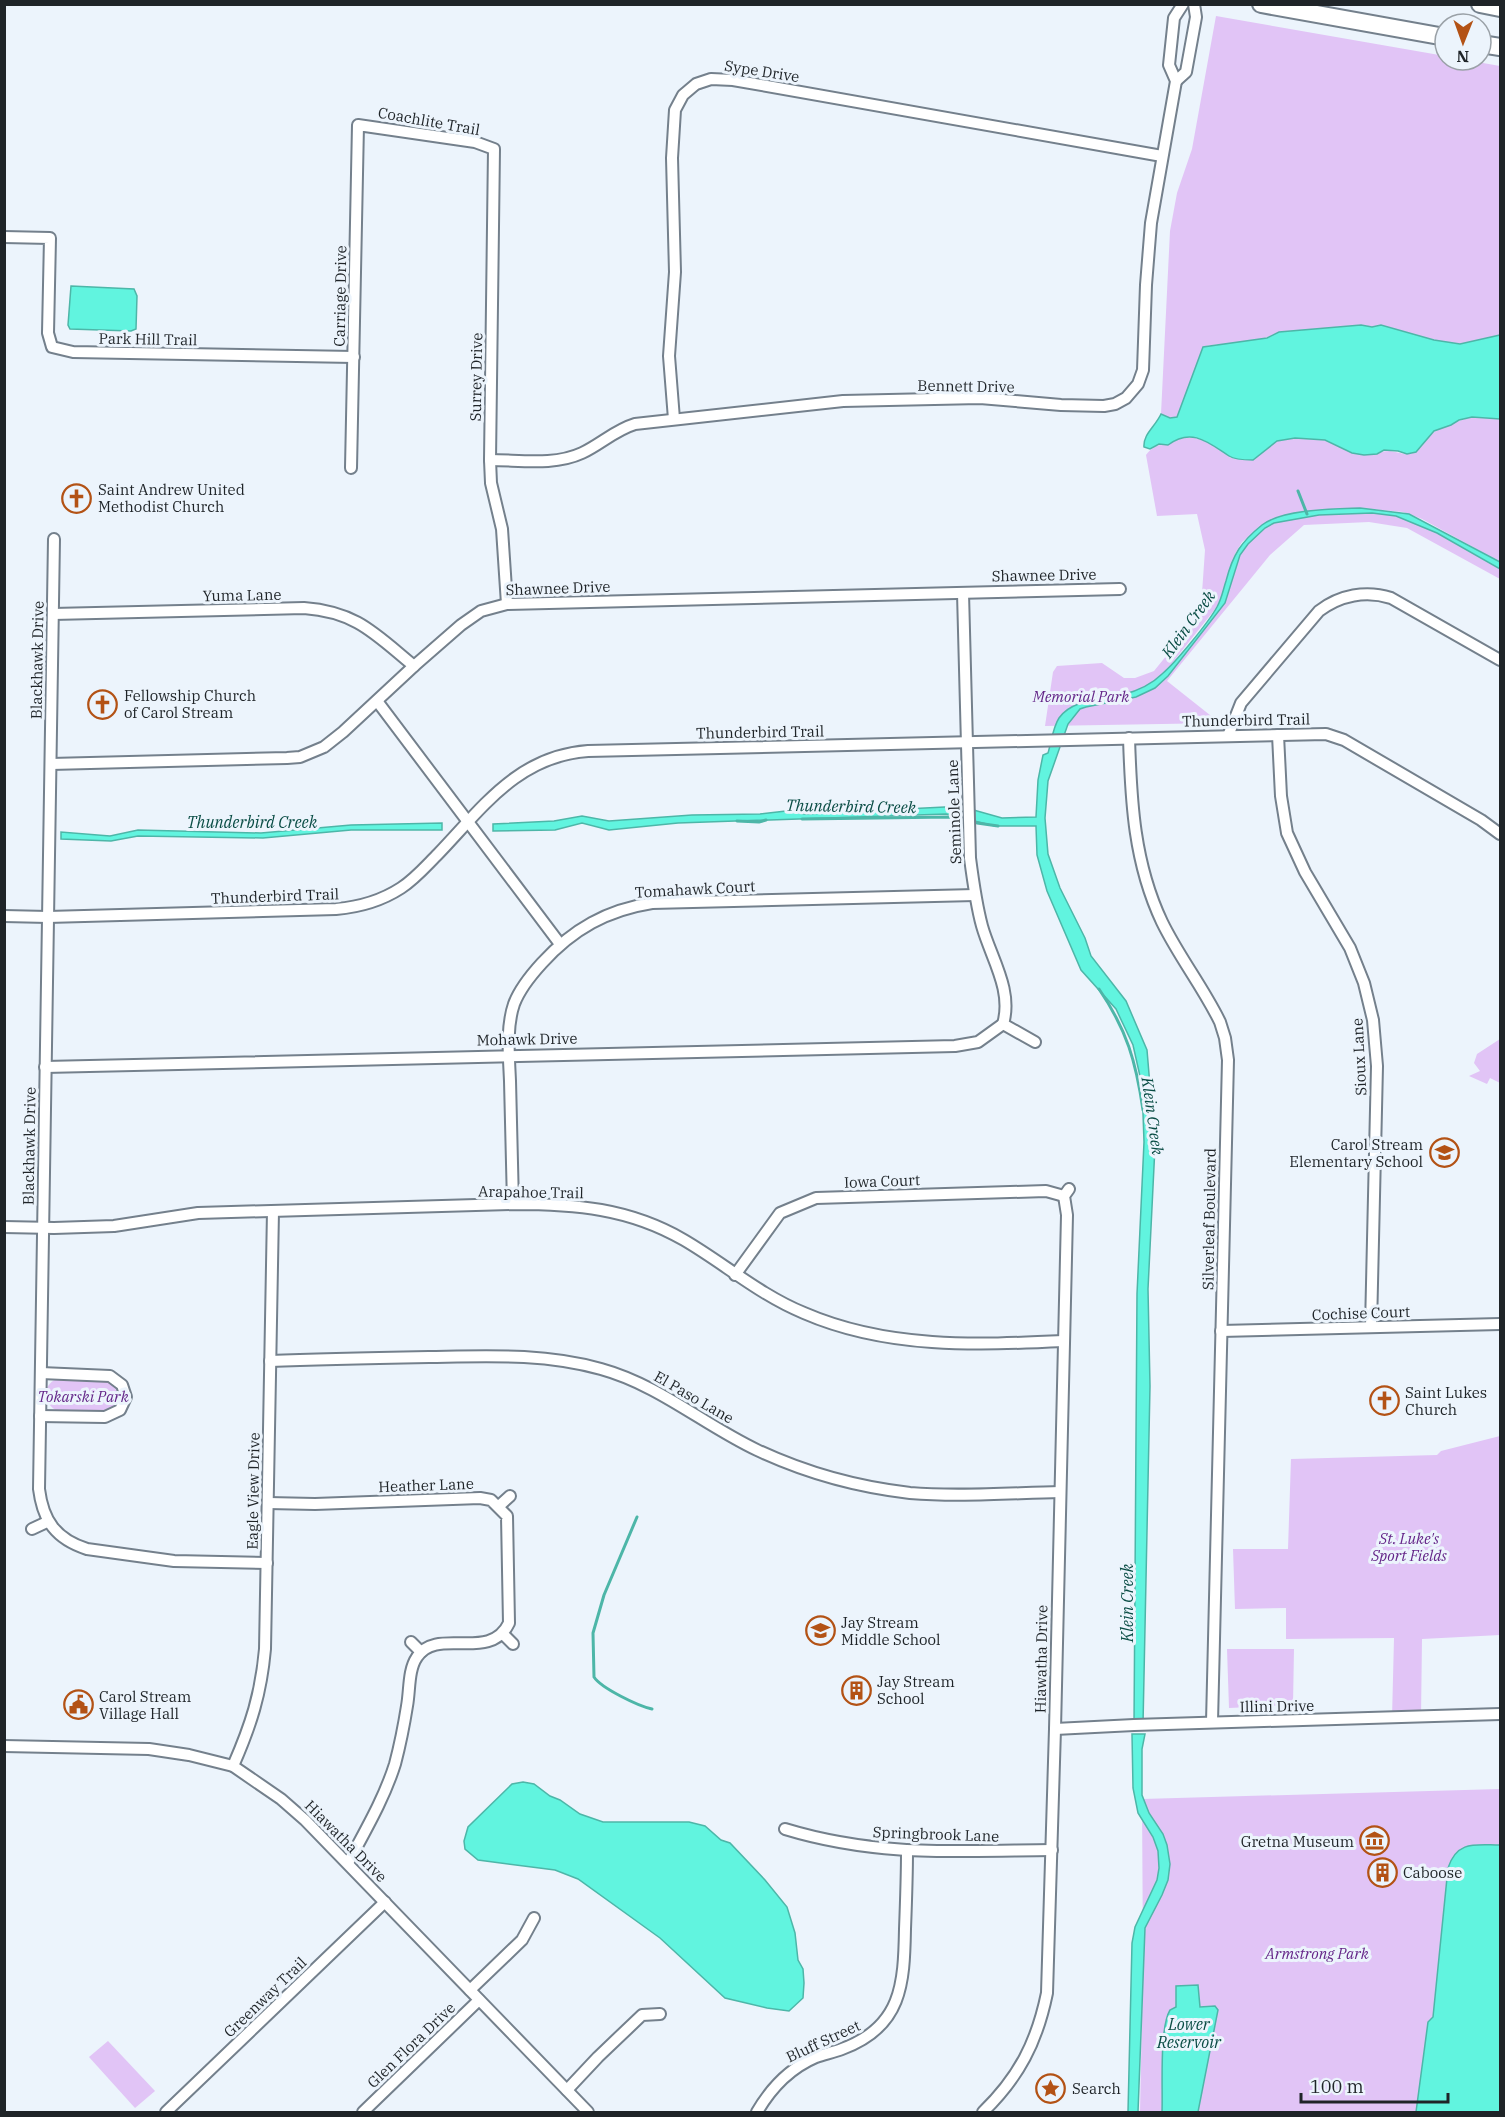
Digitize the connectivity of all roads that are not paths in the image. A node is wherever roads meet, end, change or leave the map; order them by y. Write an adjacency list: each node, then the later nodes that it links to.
1 (1183, 4): 7 (street, Bennett Drive)
2 (1194, 4): 7 (street, Bennett Drive)
3 (1261, 4): 6 (main road)
4 (1480, 4): 5 (main road)
5 (1500, 8)
6 (1433, 36)
7 (1176, 81): 10 (street, Bennett Drive)
8 (358, 125): 9 (street, Coachlite Trail); 12 (street, Carriage Drive)
9 (494, 149): 14 (street, Surrey Drive)
10 (1162, 156): 13 (street, Bennett Drive); 13 (street, Sype Drive)
11 (4, 237): 12 (street, Park Hill Trail)
12 (354, 357): 15 (street, Carriage Drive)
13 (674, 419): 14 (street, Bennett Drive)
14 (490, 460): 19 (street, Surrey Drive)
15 (351, 468)
16 (54, 539): 20 (street, Blackhawk Drive)
17 (1120, 589): 18 (street, Shawnee Drive)
18 (963, 592): 19 (street, Shawnee Drive); 27 (street, Seminole Lane)
19 (507, 604): 22 (street, Shawnee Drive)
20 (53, 614): 22 (street, Yuma Lane); 28 (street, Blackhawk Drive)
21 (1500, 660): 25 (street)
22 (414, 666): 23 (street, Shawnee Drive)
23 (377, 701): 28 (street, Shawnee Drive); 29 (street)
24 (1278, 735): 25 (street, Thunderbird Trail); 30 (street, Thunderbird Trail); 46 (street, Sioux Lane)
25 (1228, 736): 26 (street, Thunderbird Trail)
26 (1129, 738): 27 (street, Thunderbird Trail); 47 (street, Silverleaf Boulevard)
27 (967, 742): 29 (street, Thunderbird Trail); 31 (street, Seminole Lane)
28 (51, 764): 33 (street, Blackhawk Drive)
29 (469, 823): 33 (street, Thunderbird Trail); 34 (street)
30 (1500, 834)
31 (975, 895): 34 (street, Tomahawk Court); 35 (street, Seminole Lane)
32 (4, 916): 33 (street, Thunderbird Trail)
33 (48, 917): 38 (street, Blackhawk Drive)
34 (560, 944): 37 (street, Tomahawk Court)
35 (1003, 1024): 36 (street); 37 (street, Mohawk Drive)
36 (1035, 1042)
37 (509, 1055): 38 (street, Mohawk Drive); 40 (street, Tomahawk Court)
38 (45, 1066): 43 (street, Blackhawk Drive)
39 (1066, 1192): 44 (street, Iowa Court); 48 (street, Hiawatha Drive)
40 (513, 1204): 41 (street, Arapahoe Trail); 44 (street, Arapahoe Trail)
41 (273, 1211): 43 (street, Arapahoe Trail); 49 (street, Eagle View Drive)
42 (4, 1227): 43 (street, Arapahoe Trail)
43 (44, 1228): 50 (street, Blackhawk Drive)
44 (735, 1275): 48 (street, Arapahoe Trail)
45 (1500, 1324): 46 (street, Cochise Court)
46 (1371, 1327): 47 (street, Cochise Court)
47 (1221, 1331): 64 (street, Silverleaf Boulevard)
48 (1064, 1341): 52 (street, Hiawatha Drive)
49 (270, 1361): 52 (street, El Paso Lane); 54 (street, Eagle View Drive)
50 (40, 1373): 51 (street, Blackhawk Drive); 51 (street)
51 (40, 1416): 56 (street, Blackhawk Drive)
52 (1060, 1492): 65 (street, Hiawatha Drive)
53 (510, 1496): 55 (street)
54 (268, 1503): 55 (street, Heather Lane); 58 (street, Eagle View Drive)
55 (499, 1506): 59 (street)
56 (47, 1522): 57 (street); 58 (street)
57 (32, 1529)
58 (267, 1563): 67 (street, Eagle View Drive)
59 (503, 1634): 61 (street); 62 (street)
60 (411, 1642): 62 (street)
61 (513, 1644)
62 (421, 1652): 71 (street)
63 (1500, 1714): 64 (street, Illini Drive)
64 (1212, 1722): 65 (street, Illini Drive)
65 (1055, 1729): 69 (street, Hiawatha Drive)
66 (4, 1746): 67 (street, Hiawatha Drive)
67 (233, 1766): 71 (street, Hiawatha Drive)
68 (785, 1829): 70 (street, Springbrook Lane)
69 (1052, 1850): 70 (street, Springbrook Lane); 82 (street, Hiawatha Drive)
70 (907, 1851): 81 (street, Bluff Street)
71 (348, 1863): 72 (street, Hiawatha Drive)
72 (386, 1902): 74 (street, Hiawatha Drive); 78 (street, Greenway Trail)
73 (534, 1918): 74 (street)
74 (470, 1990): 75 (street, Hiawatha Drive)
75 (479, 2000): 77 (street, Hiawatha Drive); 79 (street, Glen Flora Drive)
76 (660, 2014): 77 (street)
77 (567, 2090): 80 (street, Hiawatha Drive)
78 (166, 2112)
79 (363, 2112)
80 (588, 2112)
81 (757, 2112)
82 (983, 2112)

